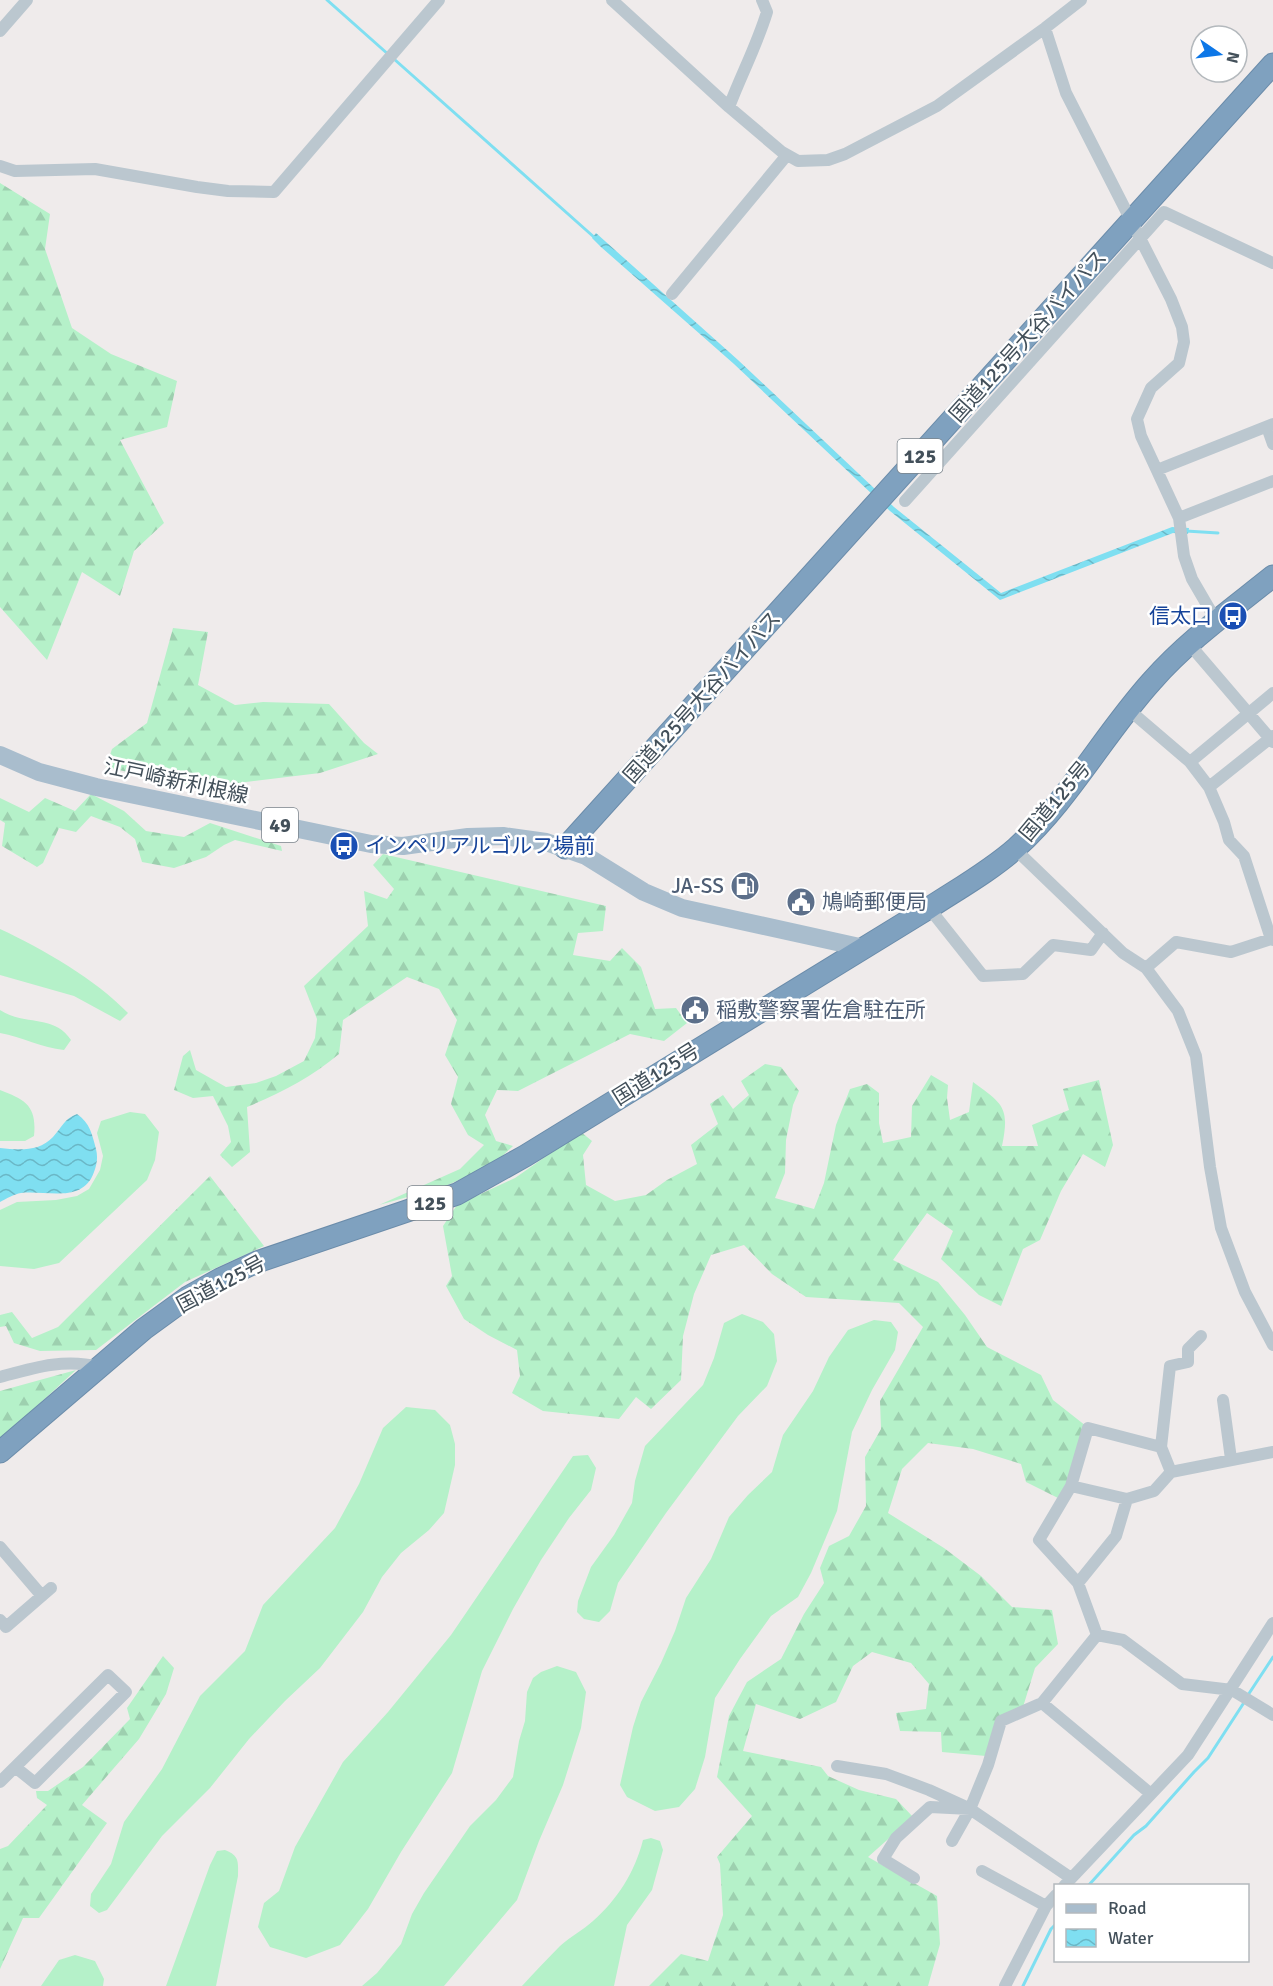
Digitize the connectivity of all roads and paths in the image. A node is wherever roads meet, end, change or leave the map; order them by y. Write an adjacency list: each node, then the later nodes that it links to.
1 (27, 0): 9 (street)
2 (440, 0): 13 (street)
3 (612, 0): 11 (street)
4 (762, 0): 11 (street)
5 (1059, 0): 7 (street)
6 (1081, 0): 7 (street)
7 (1063, 14): 8 (street)
8 (1046, 28): 12 (street); 14 (street)
9 (0, 31)
10 (1273, 64): 14 (highway, 国道125号大谷バイパス / 125)
11 (729, 107): 12 (street)
12 (787, 155): 16 (street)
13 (0, 166)
14 (1136, 231): 15 (street); 19 (street); 21 (street); 33 (highway, 国道125号大谷バイパス / 125)
15 (1273, 262)
16 (672, 294)
17 (1270, 426): 18 (street); 19 (street)
18 (1273, 444)
19 (1157, 470): 22 (street)
20 (1273, 481): 22 (street)
21 (905, 501)
22 (1179, 518): 24 (street)
23 (1273, 576): 24 (highway, 国道125号 / 125)
24 (1217, 622): 25 (highway, 国道125号 / 125)
25 (1190, 645): 27 (highway, 国道125号 / 125); 28 (street)
26 (1273, 693): 28 (street)
27 (1128, 709): 31 (street); 34 (highway, 国道125号 / 125)
28 (1249, 713): 29 (street); 31 (street)
29 (1272, 739): 32 (street)
30 (0, 755): 33 (main road, 江戸崎新利根線 / 49)
31 (1190, 762): 32 (street)
32 (1209, 788): 37 (street)
33 (565, 848): 38 (main road, 江戸崎新利根線 / 49)
34 (1015, 849): 35 (highway, 国道125号 / 125); 36 (street)
35 (929, 908): 36 (street); 38 (highway, 国道125号 / 125)
36 (1103, 933): 39 (street)
37 (1272, 940): 39 (street)
38 (864, 948): 42 (highway, 国道125号 / 125)
39 (1146, 968): 41 (street)
40 (1201, 1336): 45 (street)
41 (1273, 1345)
42 (99, 1367): 43 (street); 46 (highway, 国道125号 / 125)
43 (0, 1377)
44 (1222, 1400): 48 (street)
45 (1161, 1447): 49 (street); 50 (street)
46 (0, 1452)
47 (1273, 1452): 48 (street)
48 (1231, 1459): 49 (street)
49 (1171, 1472): 51 (street)
50 (1071, 1486): 51 (street); 53 (street)
51 (1127, 1499): 53 (street)
52 (0, 1547): 54 (street)
53 (1078, 1583): 56 (street)
54 (0, 1620)
55 (1273, 1623): 57 (street)
56 (1097, 1635): 57 (street); 58 (street)
57 (1236, 1692): 59 (street); 63 (street)
58 (1042, 1703): 63 (street); 64 (street)
59 (1273, 1715)
60 (837, 1766): 64 (street)
61 (15, 1767): 61 (street); 62 (street)
62 (0, 1782)
63 (1151, 1794): 68 (street)
64 (970, 1809): 65 (street); 67 (street); 68 (street)
65 (952, 1841)
66 (982, 1871): 70 (street)
67 (914, 1878)
68 (1067, 1882)
69 (1054, 1897): 70 (street)
70 (1046, 1906): 71 (street)
71 (1005, 1986)

